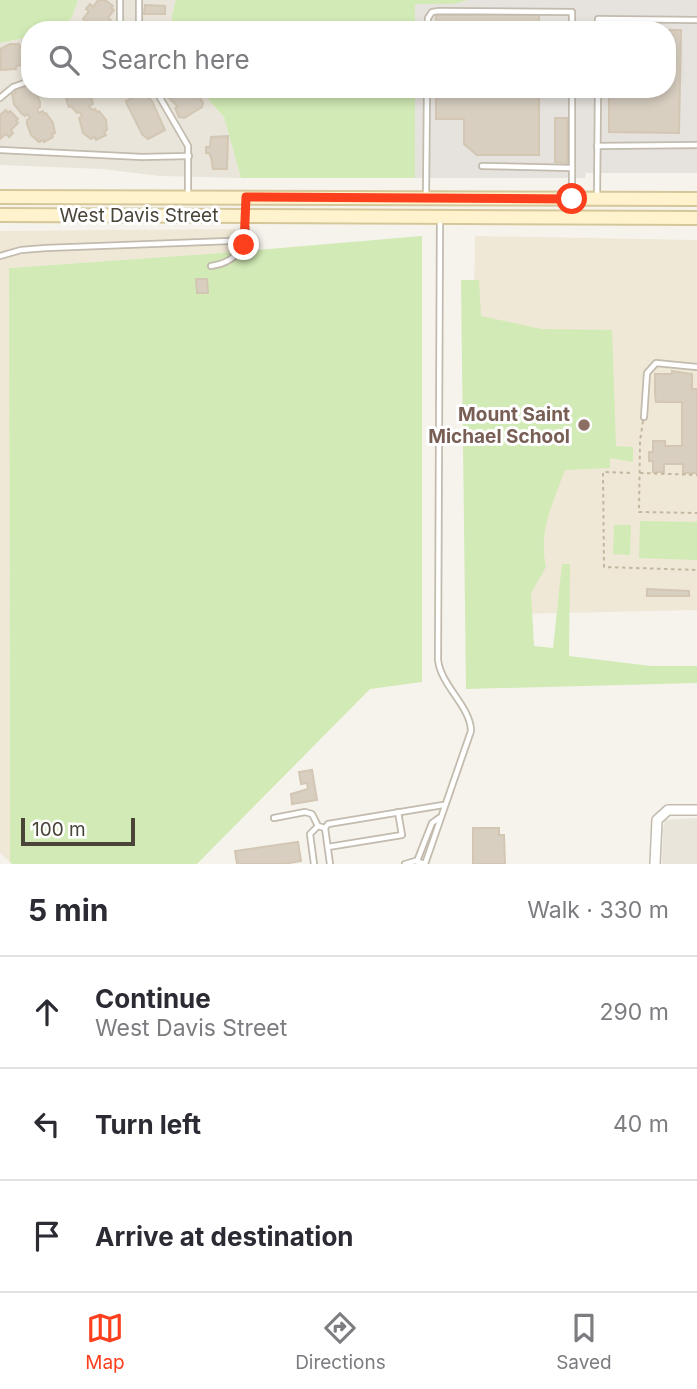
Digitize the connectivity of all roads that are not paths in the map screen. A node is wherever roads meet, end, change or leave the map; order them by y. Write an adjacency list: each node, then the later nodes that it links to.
1 (120, 0): 4 (lane)
2 (139, 0): 5 (lane)
3 (697, 20): 8 (lane)
4 (120, 21)
5 (139, 21)
6 (428, 21): 7 (lane)
7 (572, 21)
8 (598, 21)
9 (21, 84): 10 (lane)
10 (0, 98)
11 (160, 98): 18 (lane)
12 (427, 98): 24 (lane)
13 (572, 98): 20 (lane)
14 (598, 98): 16 (lane)
15 (697, 145): 16 (lane)
16 (597, 146): 26 (lane)
17 (0, 150): 18 (lane)
18 (188, 156): 22 (lane)
19 (482, 166): 20 (lane)
20 (572, 168): 25 (lane)
21 (0, 197): 22 (main road, West Davis Street)
22 (188, 197): 23 (main road, West Davis Street)
23 (246, 197): 24 (main road, West Davis Street); 31 (lane)
24 (425, 198): 25 (main road, West Davis Street)
25 (572, 199): 26 (main road, West Davis Street)
26 (597, 199): 27 (main road, West Davis Street)
27 (697, 199)
28 (0, 215): 31 (main road, West Davis Street)
29 (440, 217): 30 (main road, West Davis Street); 31 (main road, West Davis Street); 36 (lane)
30 (697, 218)
31 (246, 222): 32 (lane); 33 (lane)
32 (0, 256)
33 (211, 266)
34 (697, 366): 35 (lane)
35 (644, 417)
36 (444, 805): 38 (lane); 40 (lane)
37 (697, 810): 49 (street)
38 (398, 813): 42 (lane); 43 (lane)
39 (274, 818): 41 (lane)
40 (440, 818): 44 (lane); 48 (lane)
41 (318, 826): 42 (lane); 45 (lane)
42 (325, 828): 43 (lane)
43 (328, 847): 46 (lane)
44 (416, 861): 47 (lane); 48 (lane)
45 (314, 864)
46 (330, 864)
47 (405, 864)
48 (425, 864)
49 (655, 864)

